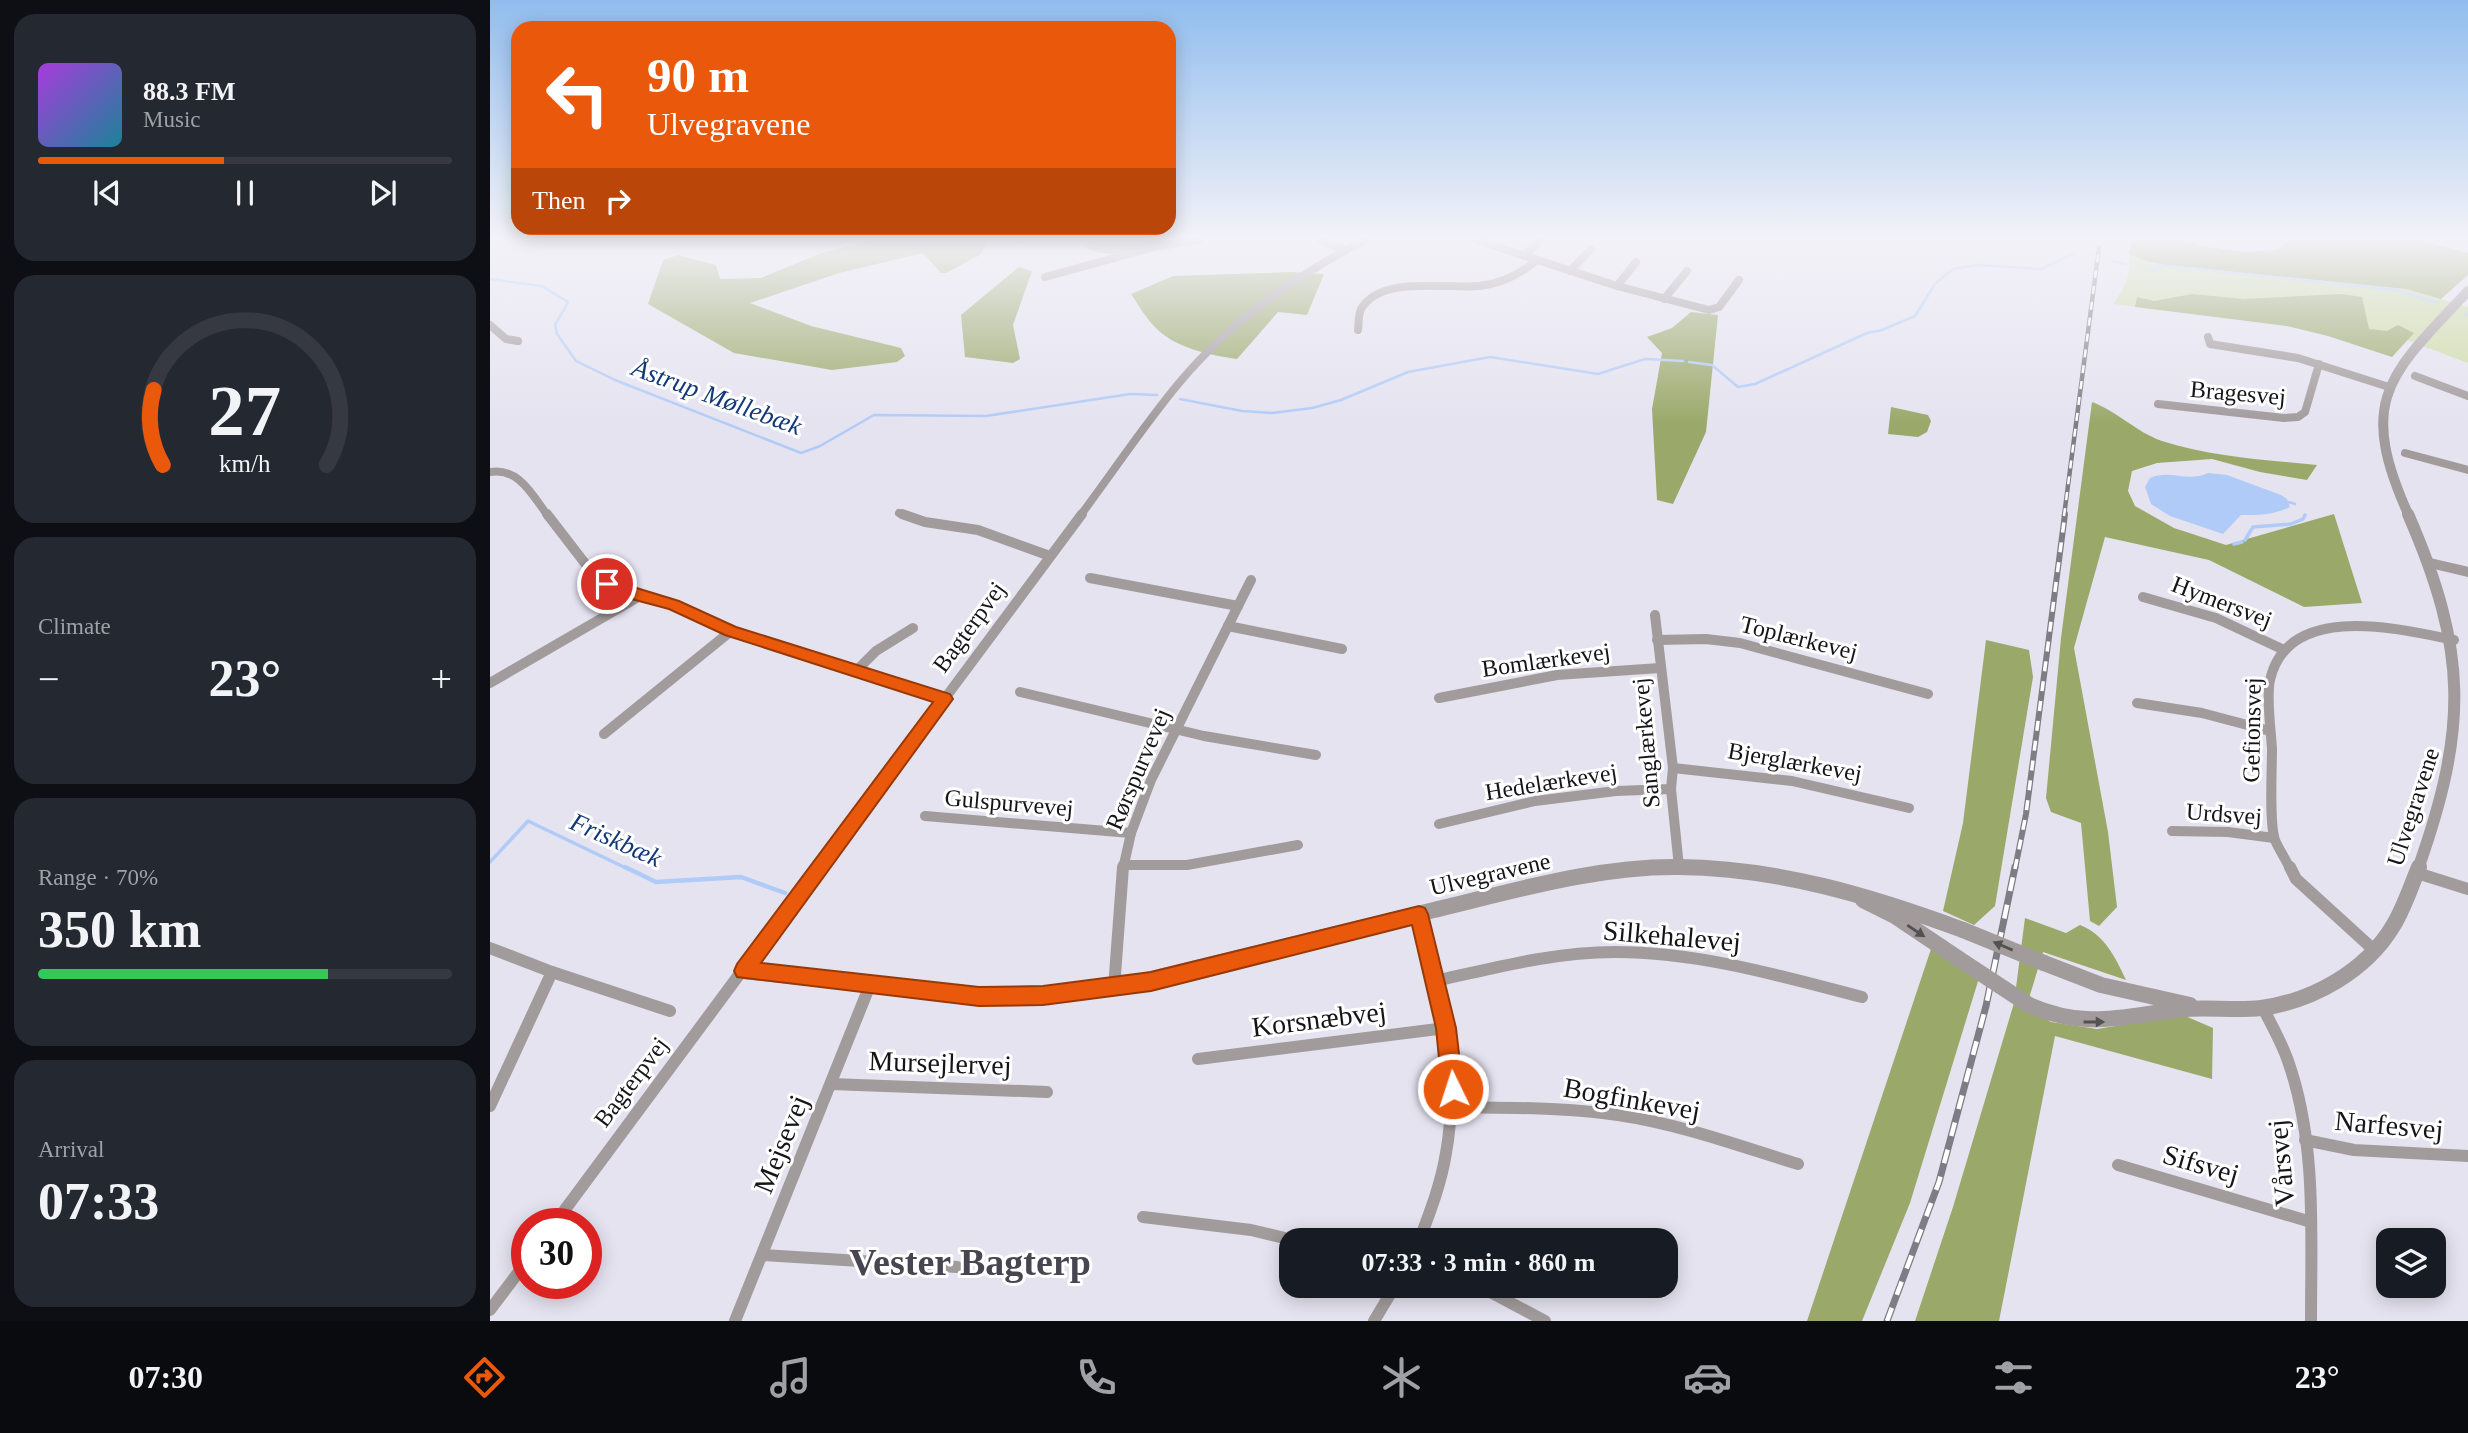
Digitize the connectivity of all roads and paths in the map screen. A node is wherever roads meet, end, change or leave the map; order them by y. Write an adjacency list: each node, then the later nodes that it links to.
1 (1264, 302): 19 (street, Bagterpvej)
2 (1371, 302): 7 (street)
3 (1676, 302): 4 (street)
4 (1722, 302)
5 (2458, 302): 12 (street, Ulvegravene)
6 (490, 325): 9 (street)
7 (1358, 330)
8 (2208, 337): 10 (street)
9 (518, 341)
10 (2319, 364): 12 (street); 14 (street, Bragesvej)
11 (2415, 376): 13 (street)
12 (2389, 387): 20 (street, Ulvegravene)
13 (2468, 396)
14 (2158, 404)
15 (2404, 453): 16 (street)
16 (2468, 470)
17 (490, 472): 24 (street)
18 (899, 513): 19 (street)
19 (1050, 556): 41 (street, Bagterpvej)
20 (2430, 563): 21 (street); 32 (street, Ulvegravene)
21 (2468, 572)
22 (1090, 578): 26 (street)
23 (1251, 580): 26 (street, Rørspurvevej)
24 (640, 596): 30 (street); 37 (street)
25 (2143, 597): 34 (street, Hymersvej)
26 (1238, 606): 28 (street, Rørspurvevej)
27 (1655, 615): 31 (street, Sanglærkevej)
28 (1228, 626): 33 (street); 43 (street, Rørspurvevej)
29 (913, 628): 36 (street)
30 (731, 631): 36 (street); 45 (street)
31 (1657, 640): 35 (street, Sanglærkevej); 39 (street, Toplærkevej)
32 (2455, 640): 34 (street, Gefionsvej); 58 (street, Ulvegravene)
33 (1342, 649)
34 (2284, 650): 44 (street, Gefionsvej)
35 (1660, 668): 40 (street, Bomlærkevej); 47 (street, Sanglærkevej)
36 (855, 672): 41 (street)
37 (490, 683)
38 (1020, 692): 43 (street)
39 (1928, 694)
40 (1439, 698)
41 (944, 699): 64 (street, Bagterpvej)
42 (2137, 703): 44 (street)
43 (1176, 730): 46 (street); 53 (street, Rørspurvevej)
44 (2270, 731): 54 (street, Gefionsvej)
45 (604, 734)
46 (1317, 755)
47 (1674, 768): 48 (street, Sanglærkevej); 49 (street, Bjerglærkevej)
48 (1671, 789): 51 (street, Hedelærkevej); 57 (street, Sanglærkevej)
49 (1909, 808)
50 (925, 816): 53 (street, Gulspurvevej)
51 (1439, 824)
52 (2172, 831): 54 (street, Urdsvej)
53 (1131, 834): 56 (street, Rørspurvevej)
54 (2274, 838): 63 (street, Gefionsvej)
55 (1298, 845): 56 (street)
56 (1123, 865): 68 (street, Rørspurvevej)
57 (1679, 867): 59 (street, Ulvegravene); 61 (street, Ulvegravene)
58 (2417, 873): 60 (street); 63 (street, Ulvegravene)
59 (1834, 887): 70 (street, Ulvegravene, one-way to 59, bridge); 70 (street, Ulvegravene, one-way to 70, bridge)
60 (2468, 889)
61 (1419, 914): 66 (street); 68 (street, Ulvegravene)
62 (490, 948): 65 (street)
63 (2374, 950): 71 (street, Ulvegravene)
64 (743, 971): 67 (street, Ulvegravene); 83 (street, Bagterpvej)
65 (552, 972): 72 (street); 77 (street)
66 (1435, 981): 69 (street, Silkehalevej); 73 (street)
67 (870, 985): 68 (street, Ulvegravene); 75 (street, Mejsevej)
68 (1114, 988)
69 (1862, 997)
70 (2200, 1008): 71 (street, Ulvegravene)
71 (2263, 1008): 79 (street, Vårsvej)
72 (670, 1011)
73 (1446, 1028): 74 (street, Korsnæbvej); 78 (street)
74 (1198, 1059)
75 (831, 1084): 76 (street, Mursejlervej); 88 (street, Mejsevej)
76 (1047, 1092)
77 (490, 1106)
78 (1453, 1107): 81 (street, Bogfinkevej); 86 (street)
79 (2305, 1140): 80 (street, Narfesvej); 85 (street, Vårsvej)
80 (2468, 1156)
81 (1798, 1164)
82 (2118, 1165): 85 (street, Sifsvej)
83 (566, 1208)
84 (1143, 1217): 87 (street)
85 (2311, 1222): 97 (street, Vårsvej)
86 (1424, 1228)
87 (1279, 1237)
88 (763, 1255): 89 (street); 94 (street, Mejsevej)
89 (957, 1266)
90 (511, 1282): 93 (street)
91 (1388, 1298): 95 (street)
92 (1502, 1298): 96 (street)
93 (490, 1309)
94 (735, 1321)
95 (1374, 1321)
96 (1545, 1321)
97 (2311, 1321)

